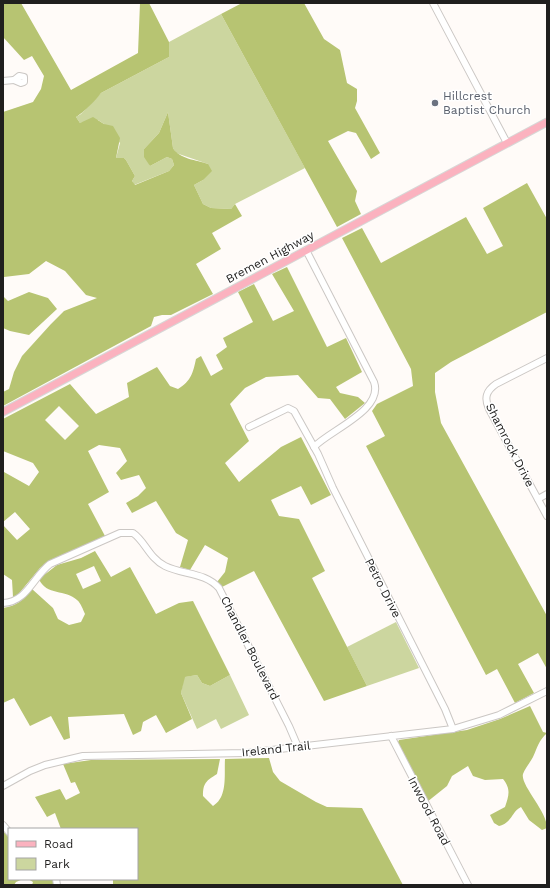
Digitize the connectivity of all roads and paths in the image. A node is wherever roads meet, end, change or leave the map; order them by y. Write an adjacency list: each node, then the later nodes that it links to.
1 (433, 3): 5 (street)
2 (14, 80): 3 (street)
3 (3, 81)
4 (547, 122): 5 (main road, Bremen Highway)
5 (507, 143): 6 (main road, Bremen Highway)
6 (306, 250): 8 (main road, Bremen Highway); 10 (street)
7 (547, 358): 12 (street, Shamrock Drive)
8 (3, 412)
9 (249, 427): 10 (street, Petro Drive)
10 (314, 447): 16 (street, Petro Drive)
11 (547, 494): 12 (street)
12 (538, 499): 13 (street, Shamrock Drive)
13 (547, 516)
14 (3, 603): 18 (street, Chandler Boulevard)
15 (547, 691): 16 (street, Ireland Trail)
16 (453, 729): 17 (street, Ireland Trail)
17 (391, 736): 18 (street, Ireland Trail); 20 (street, Inwood Road)
18 (298, 747): 19 (street, Ireland Trail)
19 (3, 786)
20 (468, 885)

